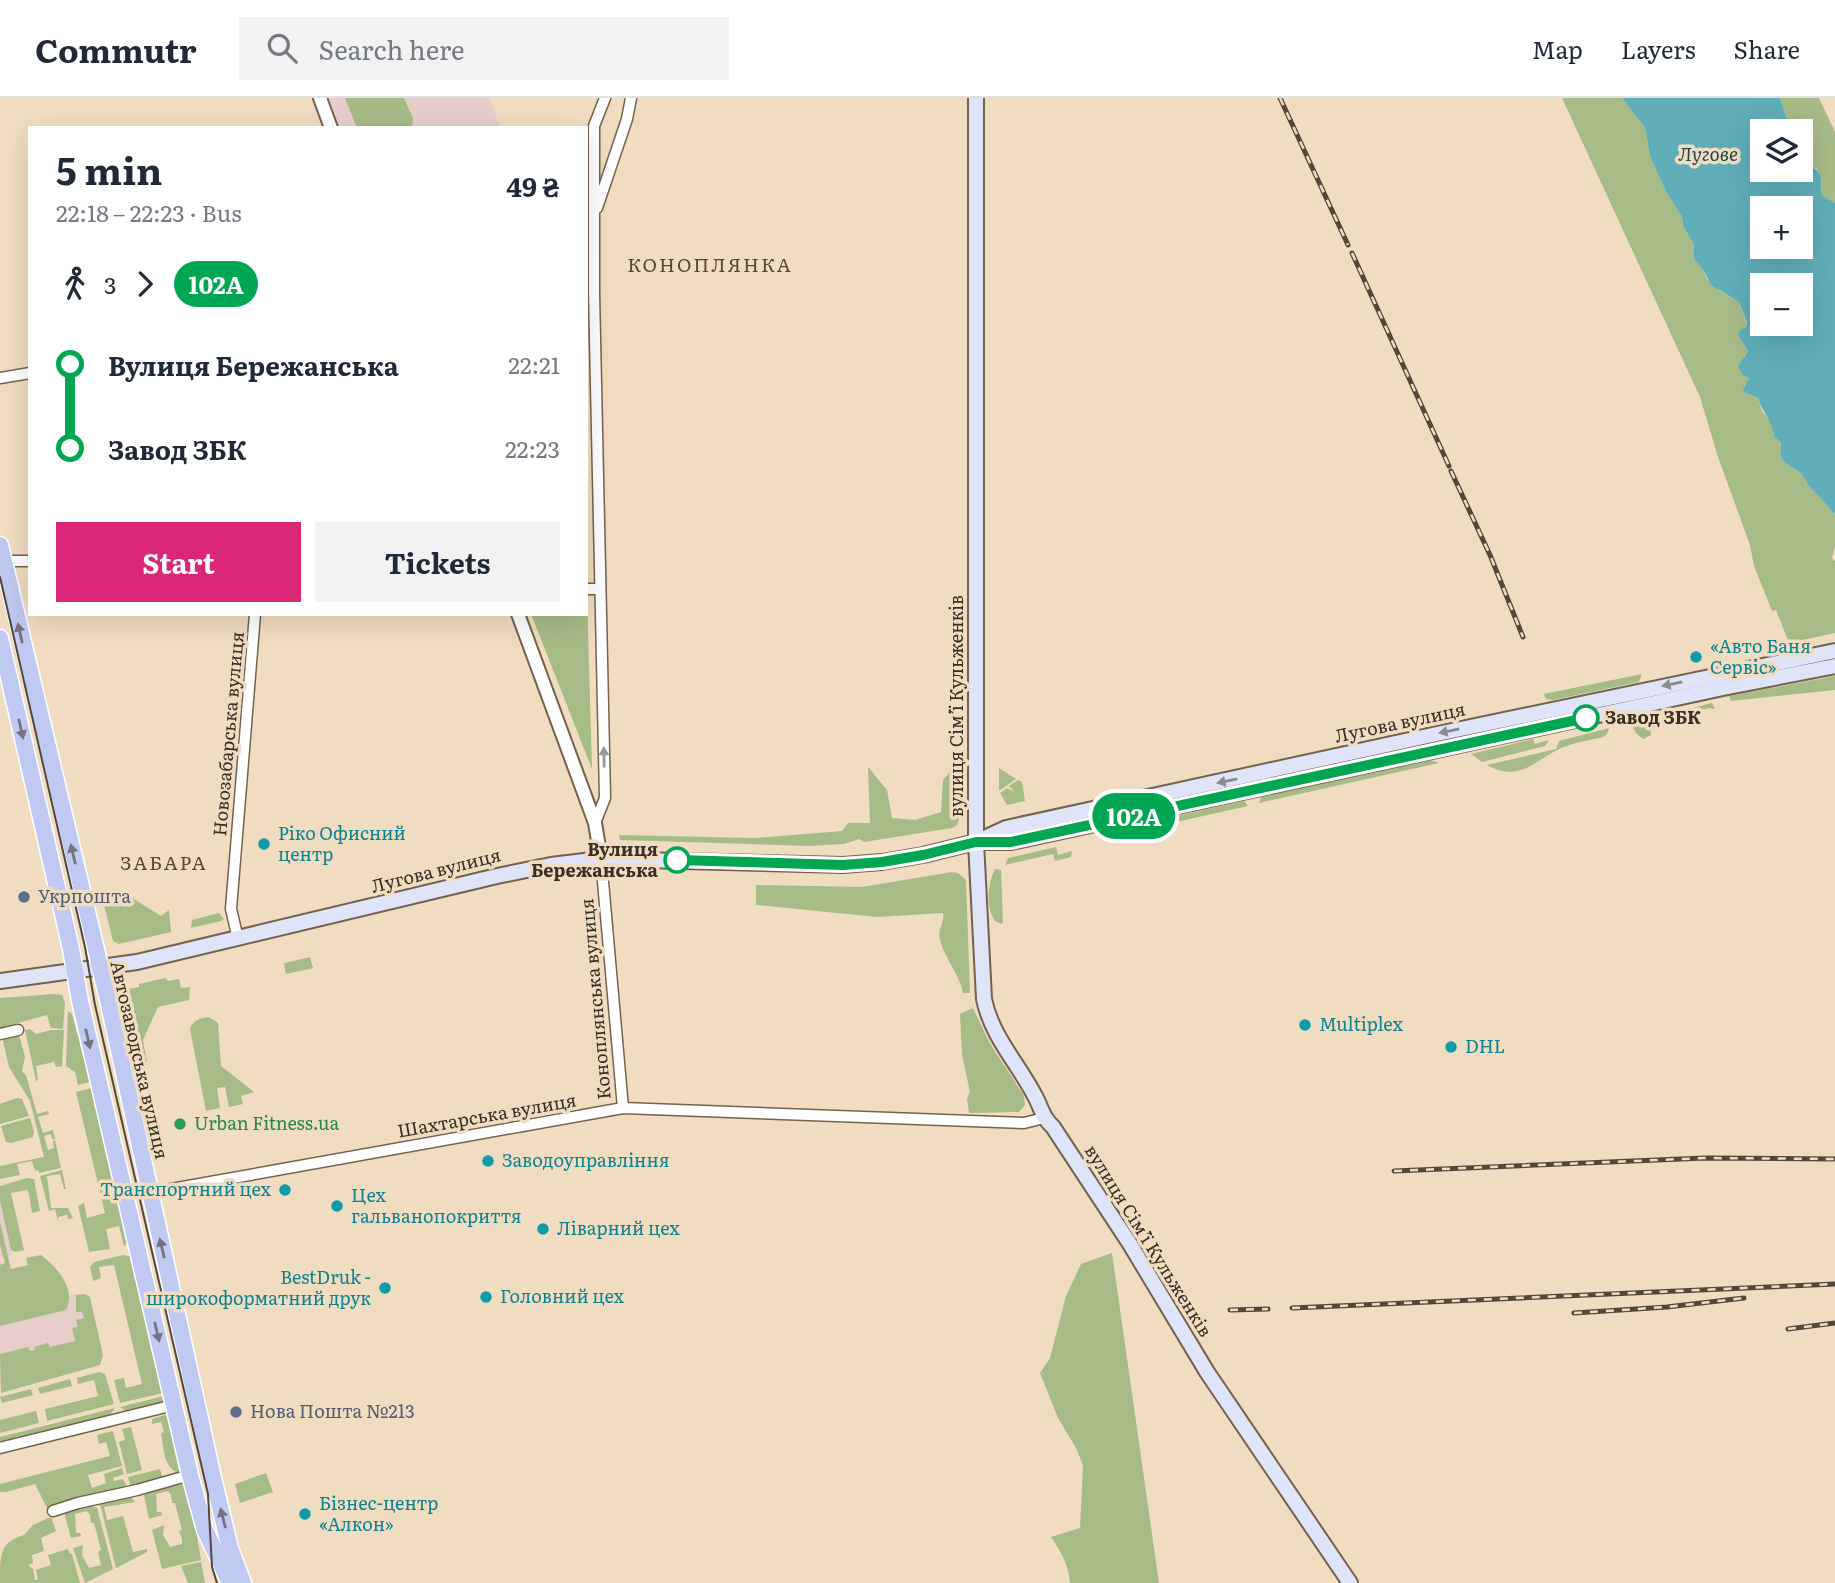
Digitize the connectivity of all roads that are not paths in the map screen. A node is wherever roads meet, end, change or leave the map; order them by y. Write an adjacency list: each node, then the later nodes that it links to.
1 (320, 98): 5 (street)
2 (605, 98): 6 (street, Коноплянська вулиця)
3 (631, 98): 6 (street, Коноплянська вулиця)
4 (976, 98): 20 (main road, вулиця Сімʼї Кульженків)
5 (330, 126)
6 (595, 217): 7 (street, Коноплянська вулиця)
7 (590, 287): 13 (street, Коноплянська вулиця)
8 (28, 373): 9 (street)
9 (0, 377)
10 (2, 553): 11 (street); 23 (main road, Автозаводська вулиця, one-way to 10)
11 (28, 560)
12 (588, 589): 13 (street)
13 (599, 589): 19 (street, Коноплянська вулиця, one-way to 13)
14 (255, 616): 22 (street, Новозабарська вулиця)
15 (519, 616): 19 (street)
16 (0, 638): 24 (main road, one-way to 24)
17 (1835, 652): 20 (main road, Лугова вулиця, one-way to 20)
18 (1835, 666): 20 (main road, Лугова вулиця)
19 (595, 823): 21 (street, Коноплянська вулиця)
20 (976, 842): 21 (main road, Лугова вулиця); 31 (main road, вулиця Сімʼї Кульженків)
21 (601, 859): 22 (main road, Лугова вулиця); 30 (street, Коноплянська вулиця)
22 (238, 939): 23 (main road, Лугова вулиця)
23 (99, 968): 24 (main road, Лугова вулиця); 32 (main road, Автозаводська вулиця)
24 (76, 972): 26 (main road, Лугова вулиця); 33 (main road, one-way to 33)
25 (0, 974): 26 (main road)
26 (24, 977): 27 (main road)
27 (0, 981)
28 (18, 1030): 29 (street)
29 (0, 1034)
30 (624, 1108): 31 (street, Шахтарська вулиця); 32 (street, Шахтарська вулиця)
31 (1044, 1118): 39 (main road, вулиця Сімʼї Кульженків)
32 (149, 1193): 38 (main road, Автозаводська вулиця, one-way to 32)
33 (174, 1405): 34 (street); 35 (main road)
34 (0, 1448)
35 (190, 1475): 36 (street); 37 (main road)
36 (53, 1511)
37 (230, 1583)
38 (243, 1583)
39 (1350, 1583)

